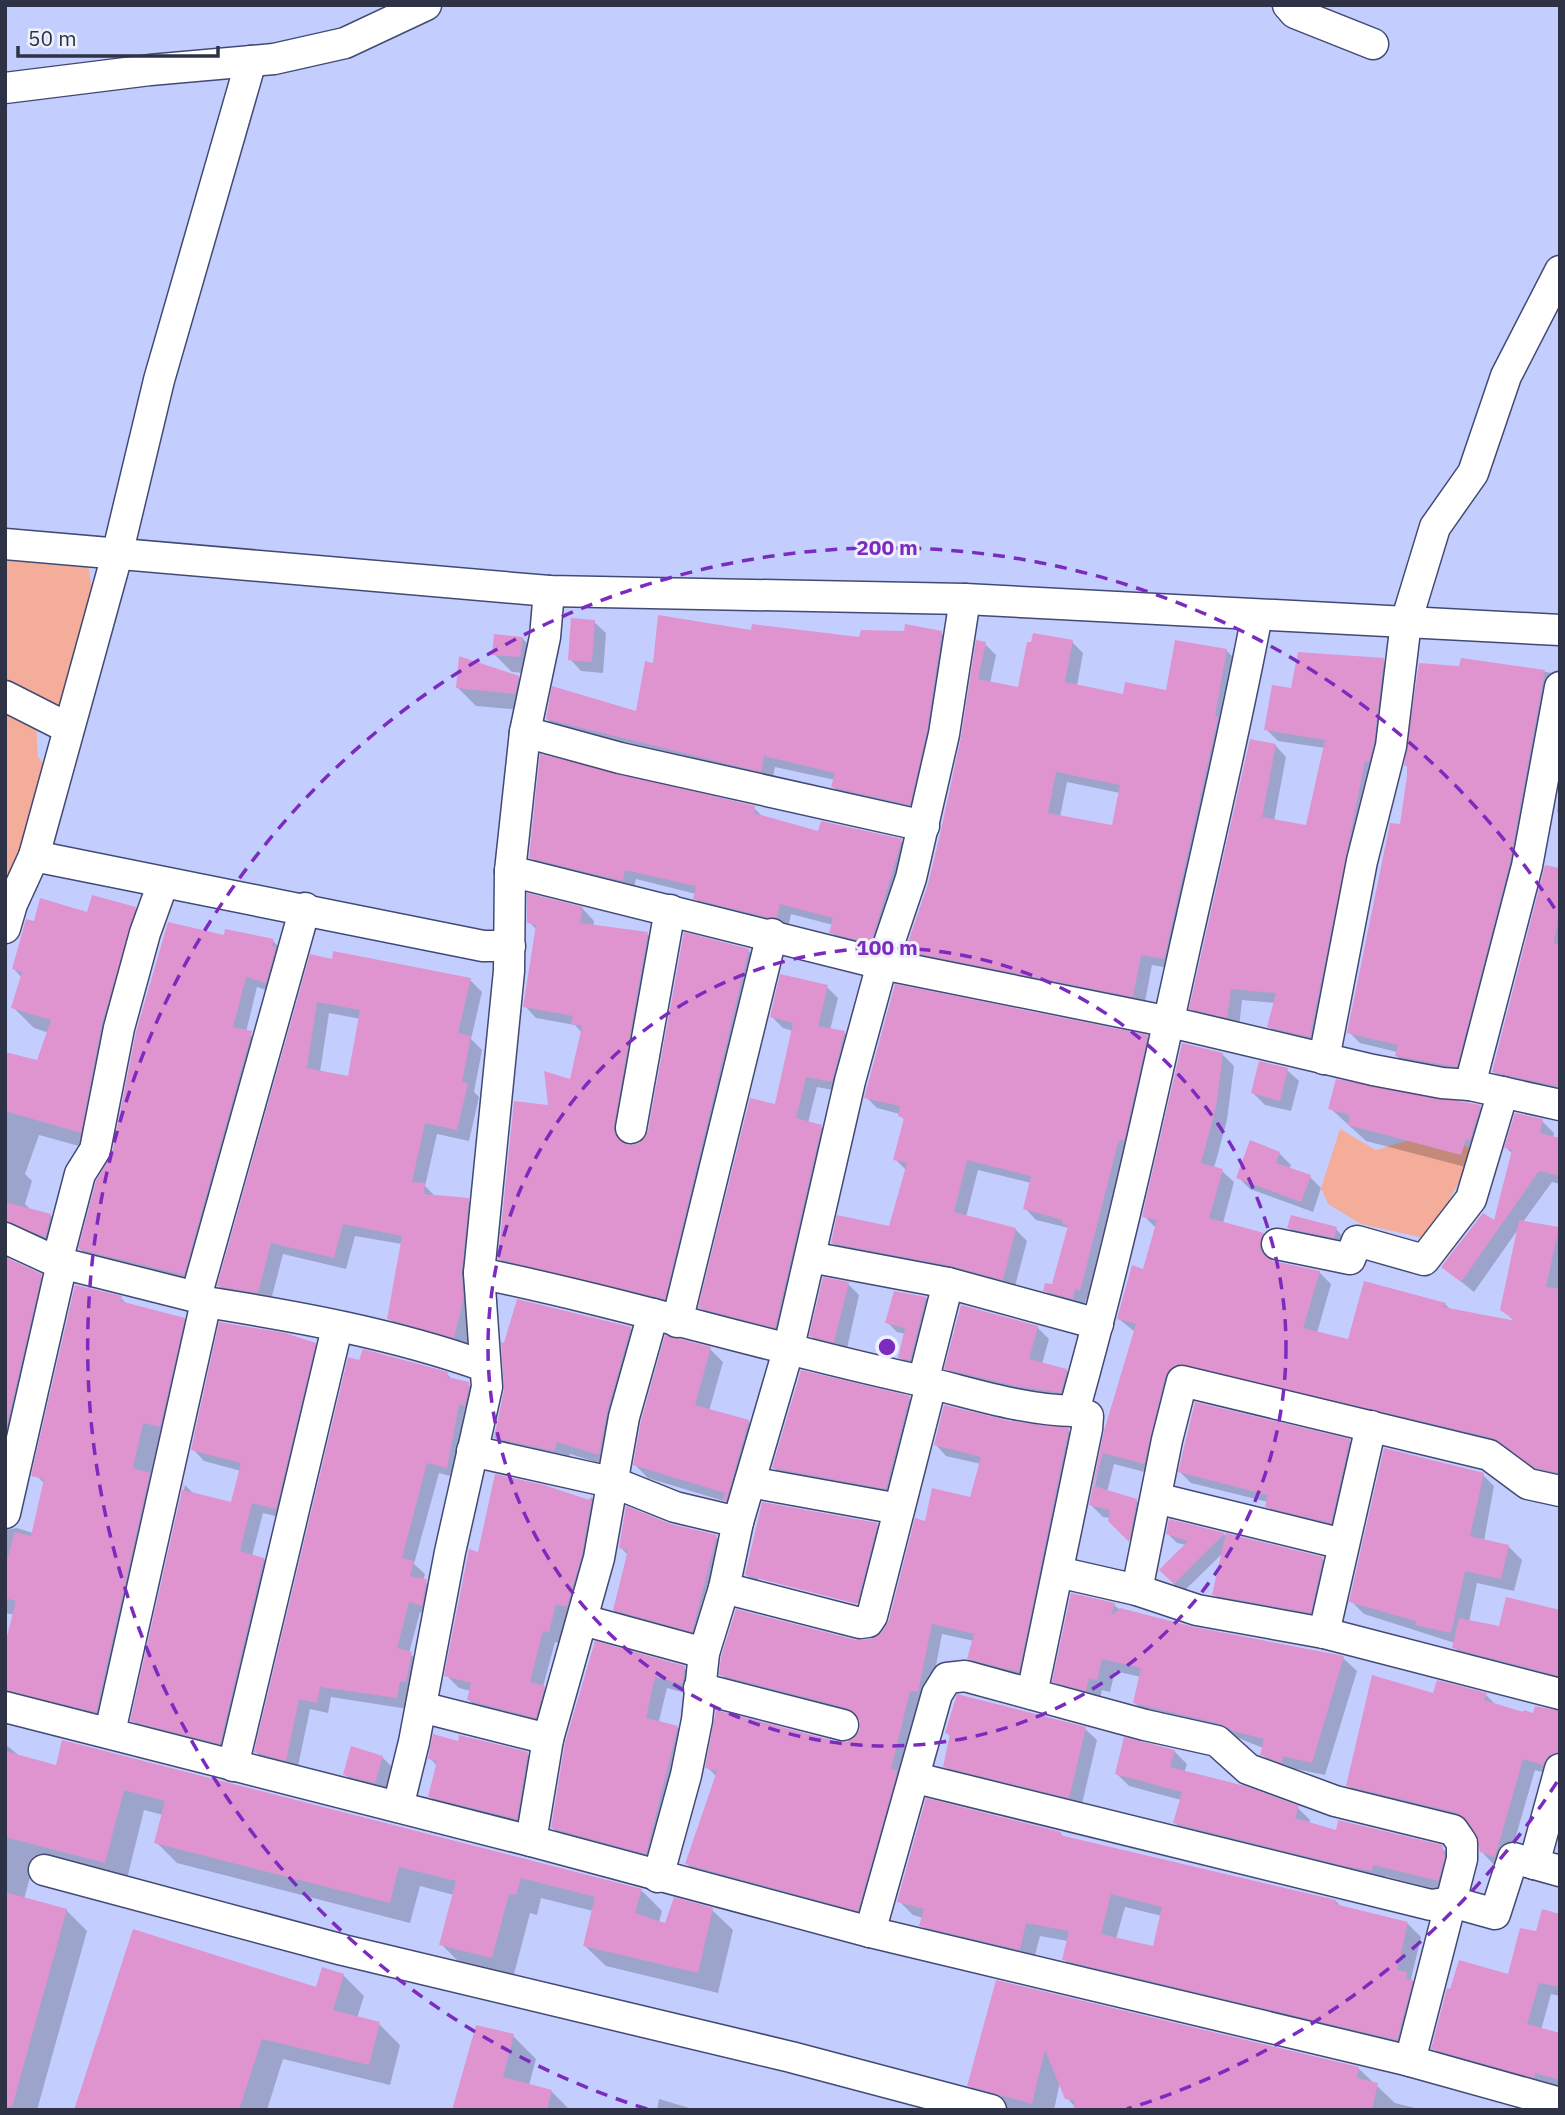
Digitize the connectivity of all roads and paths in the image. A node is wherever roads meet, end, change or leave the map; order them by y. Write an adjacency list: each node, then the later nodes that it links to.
1 (426, 5): 4 (street)
2 (1288, 5): 3 (street)
3 (1373, 44)
4 (251, 61): 5 (street); 8 (street)
5 (5, 88)
6 (1560, 271): 12 (street)
7 (5, 544): 8 (street)
8 (117, 555): 9 (street); 16 (street)
9 (549, 591): 10 (street); 17 (street)
10 (965, 599): 11 (street); 18 (street)
11 (1257, 615): 12 (street); 28 (street)
12 (1406, 622): 13 (street); 29 (street)
13 (1560, 630)
14 (1560, 687): 30 (street)
15 (5, 696): 16 (street)
16 (68, 728): 19 (street)
17 (525, 732): 18 (street); 20 (street)
18 (923, 826): 27 (street)
19 (33, 856): 21 (street); 24 (street)
20 (510, 871): 23 (street); 26 (street)
21 (163, 883): 22 (street); 37 (street)
22 (305, 908): 26 (street); 40 (street)
23 (670, 910): 25 (street); 33 (street)
24 (5, 929)
25 (772, 934): 27 (street); 41 (street)
26 (510, 946): 38 (street)
27 (882, 964): 28 (street); 36 (street)
28 (1170, 1022): 29 (street); 42 (street)
29 (1324, 1059): 30 (street)
30 (1471, 1085): 31 (street)
31 (1503, 1092): 32 (street); 35 (street)
32 (1560, 1105)
33 (631, 1128)
34 (5, 1238): 37 (street)
35 (1277, 1244)
36 (810, 1257): 39 (street); 44 (street)
37 (59, 1263): 40 (street); 55 (street)
38 (479, 1273): 41 (street); 45 (street)
39 (948, 1283): 42 (street); 46 (street)
40 (201, 1299): 43 (street); 70 (street)
41 (665, 1318): 44 (street); 51 (street)
42 (1098, 1324): 47 (street)
43 (337, 1328): 45 (street); 72 (street)
44 (788, 1352): 46 (street); 50 (street)
45 (484, 1366): 49 (street)
46 (927, 1384): 47 (street); 54 (street)
47 (1074, 1411): 58 (street)
48 (1371, 1426): 52 (street); 53 (street); 57 (street)
49 (472, 1451): 51 (street); 68 (street)
50 (750, 1482): 54 (street); 56 (street)
51 (615, 1483): 56 (street); 61 (street)
52 (1560, 1491)
53 (1156, 1498): 57 (street); 60 (street)
54 (899, 1509): 59 (street)
55 (5, 1513)
56 (738, 1522): 59 (street)
57 (1343, 1545): 62 (street)
58 (1058, 1572): 60 (street); 65 (street)
59 (724, 1588): 63 (street)
60 (1138, 1590): 62 (street)
61 (583, 1620): 63 (street); 71 (street)
62 (1324, 1633): 66 (street)
63 (704, 1653): 64 (street)
64 (699, 1688): 69 (street); 79 (street)
65 (1032, 1693): 74 (street); 80 (street)
66 (1560, 1694)
67 (5, 1707): 70 (street)
68 (421, 1707): 71 (street); 75 (street)
69 (843, 1725)
70 (110, 1732): 72 (street)
71 (548, 1739): 76 (street)
72 (233, 1766): 75 (street)
73 (1560, 1769): 77 (street)
74 (916, 1779): 80 (street); 81 (street)
75 (398, 1807): 76 (street)
76 (531, 1841): 79 (street)
77 (1547, 1868): 80 (street)
78 (44, 1870): 84 (street)
79 (658, 1877): 81 (street)
80 (1452, 1902): 82 (street)
81 (870, 1932): 82 (street)
82 (1410, 2061): 83 (street)
83 (1560, 2103)
84 (991, 2110)

